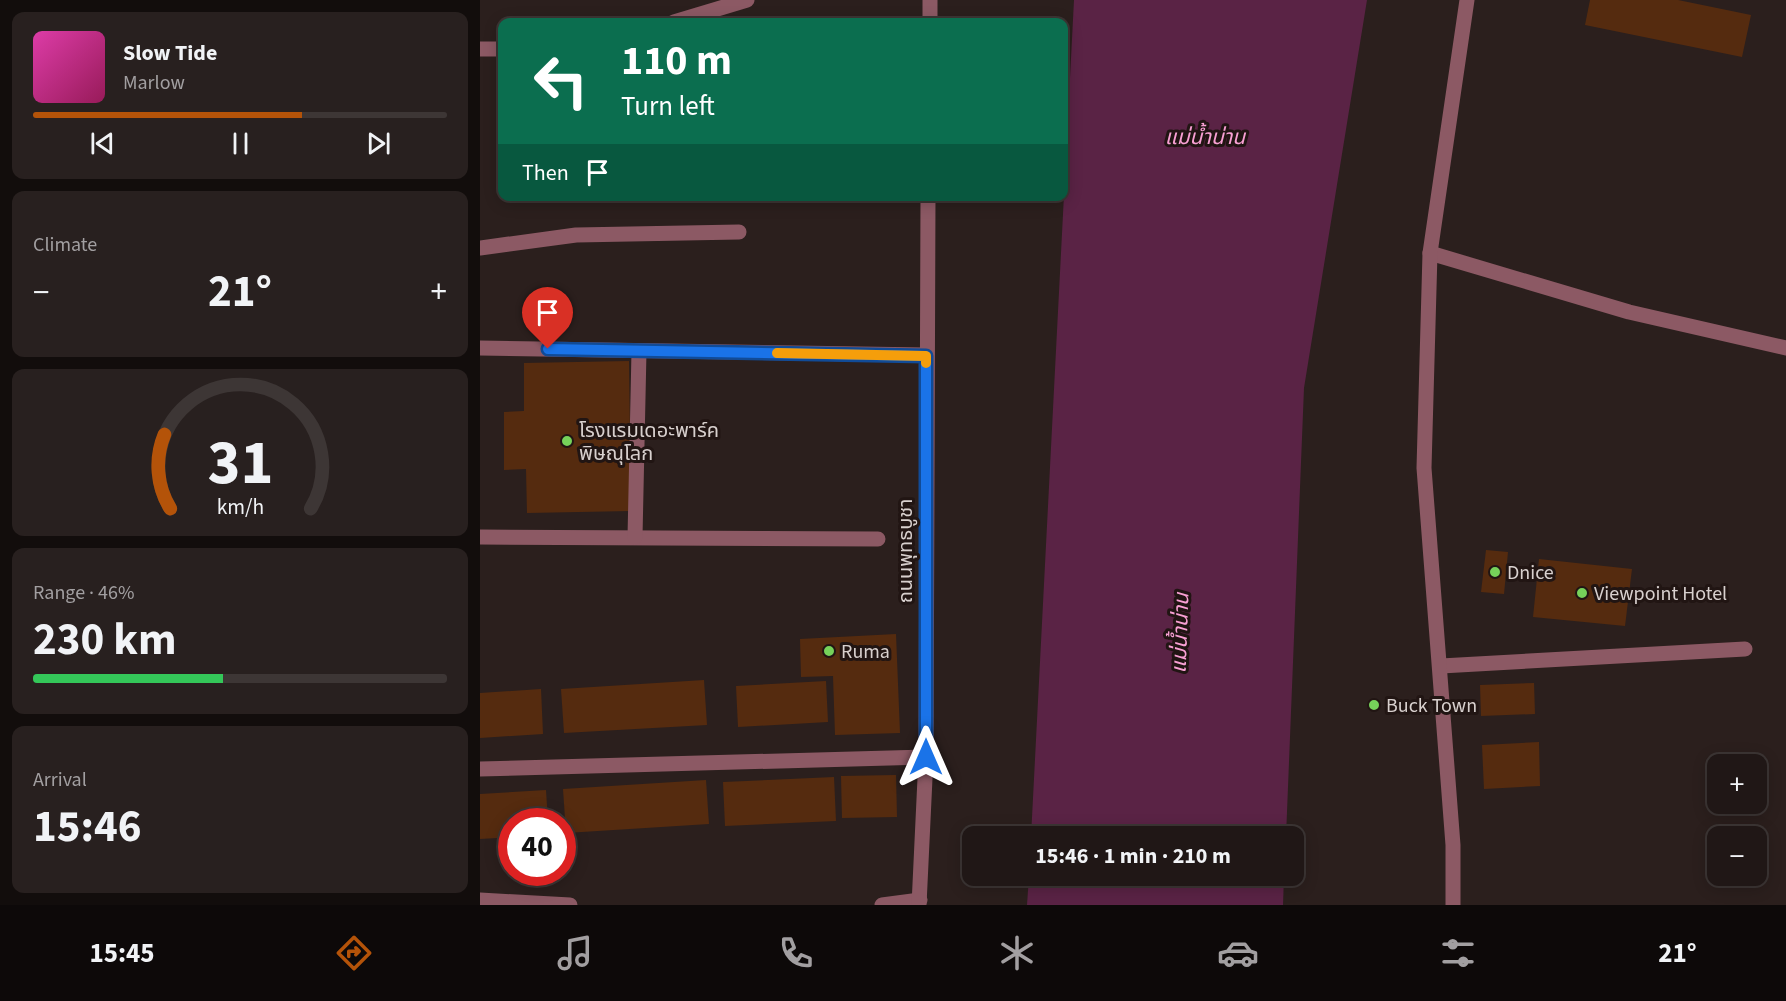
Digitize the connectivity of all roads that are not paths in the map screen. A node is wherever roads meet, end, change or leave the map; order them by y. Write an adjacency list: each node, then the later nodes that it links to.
1 (747, 0): 4 (street)
2 (930, 0): 5 (street)
3 (1467, 0): 11 (street)
4 (687, 18)
5 (930, 18)
6 (480, 49): 7 (street)
7 (498, 49)
8 (928, 201): 15 (street, ถนนพุทธบูชา)
9 (739, 232): 10 (street)
10 (480, 248)
11 (1430, 253): 13 (street); 20 (street)
12 (480, 348): 14 (street)
13 (1786, 348)
14 (639, 351): 15 (street); 17 (street)
15 (926, 356): 21 (street, ถนนพุทธบูชา)
16 (480, 537): 17 (street)
17 (635, 537): 18 (street)
18 (878, 538)
19 (1745, 649): 20 (street)
20 (1441, 666): 27 (street)
21 (926, 757): 22 (street); 24 (street, ถนนพุทธบูชา)
22 (480, 769)
23 (480, 900): 25 (street)
24 (920, 902): 26 (street)
25 (570, 905)
26 (882, 905)
27 (1453, 905)

